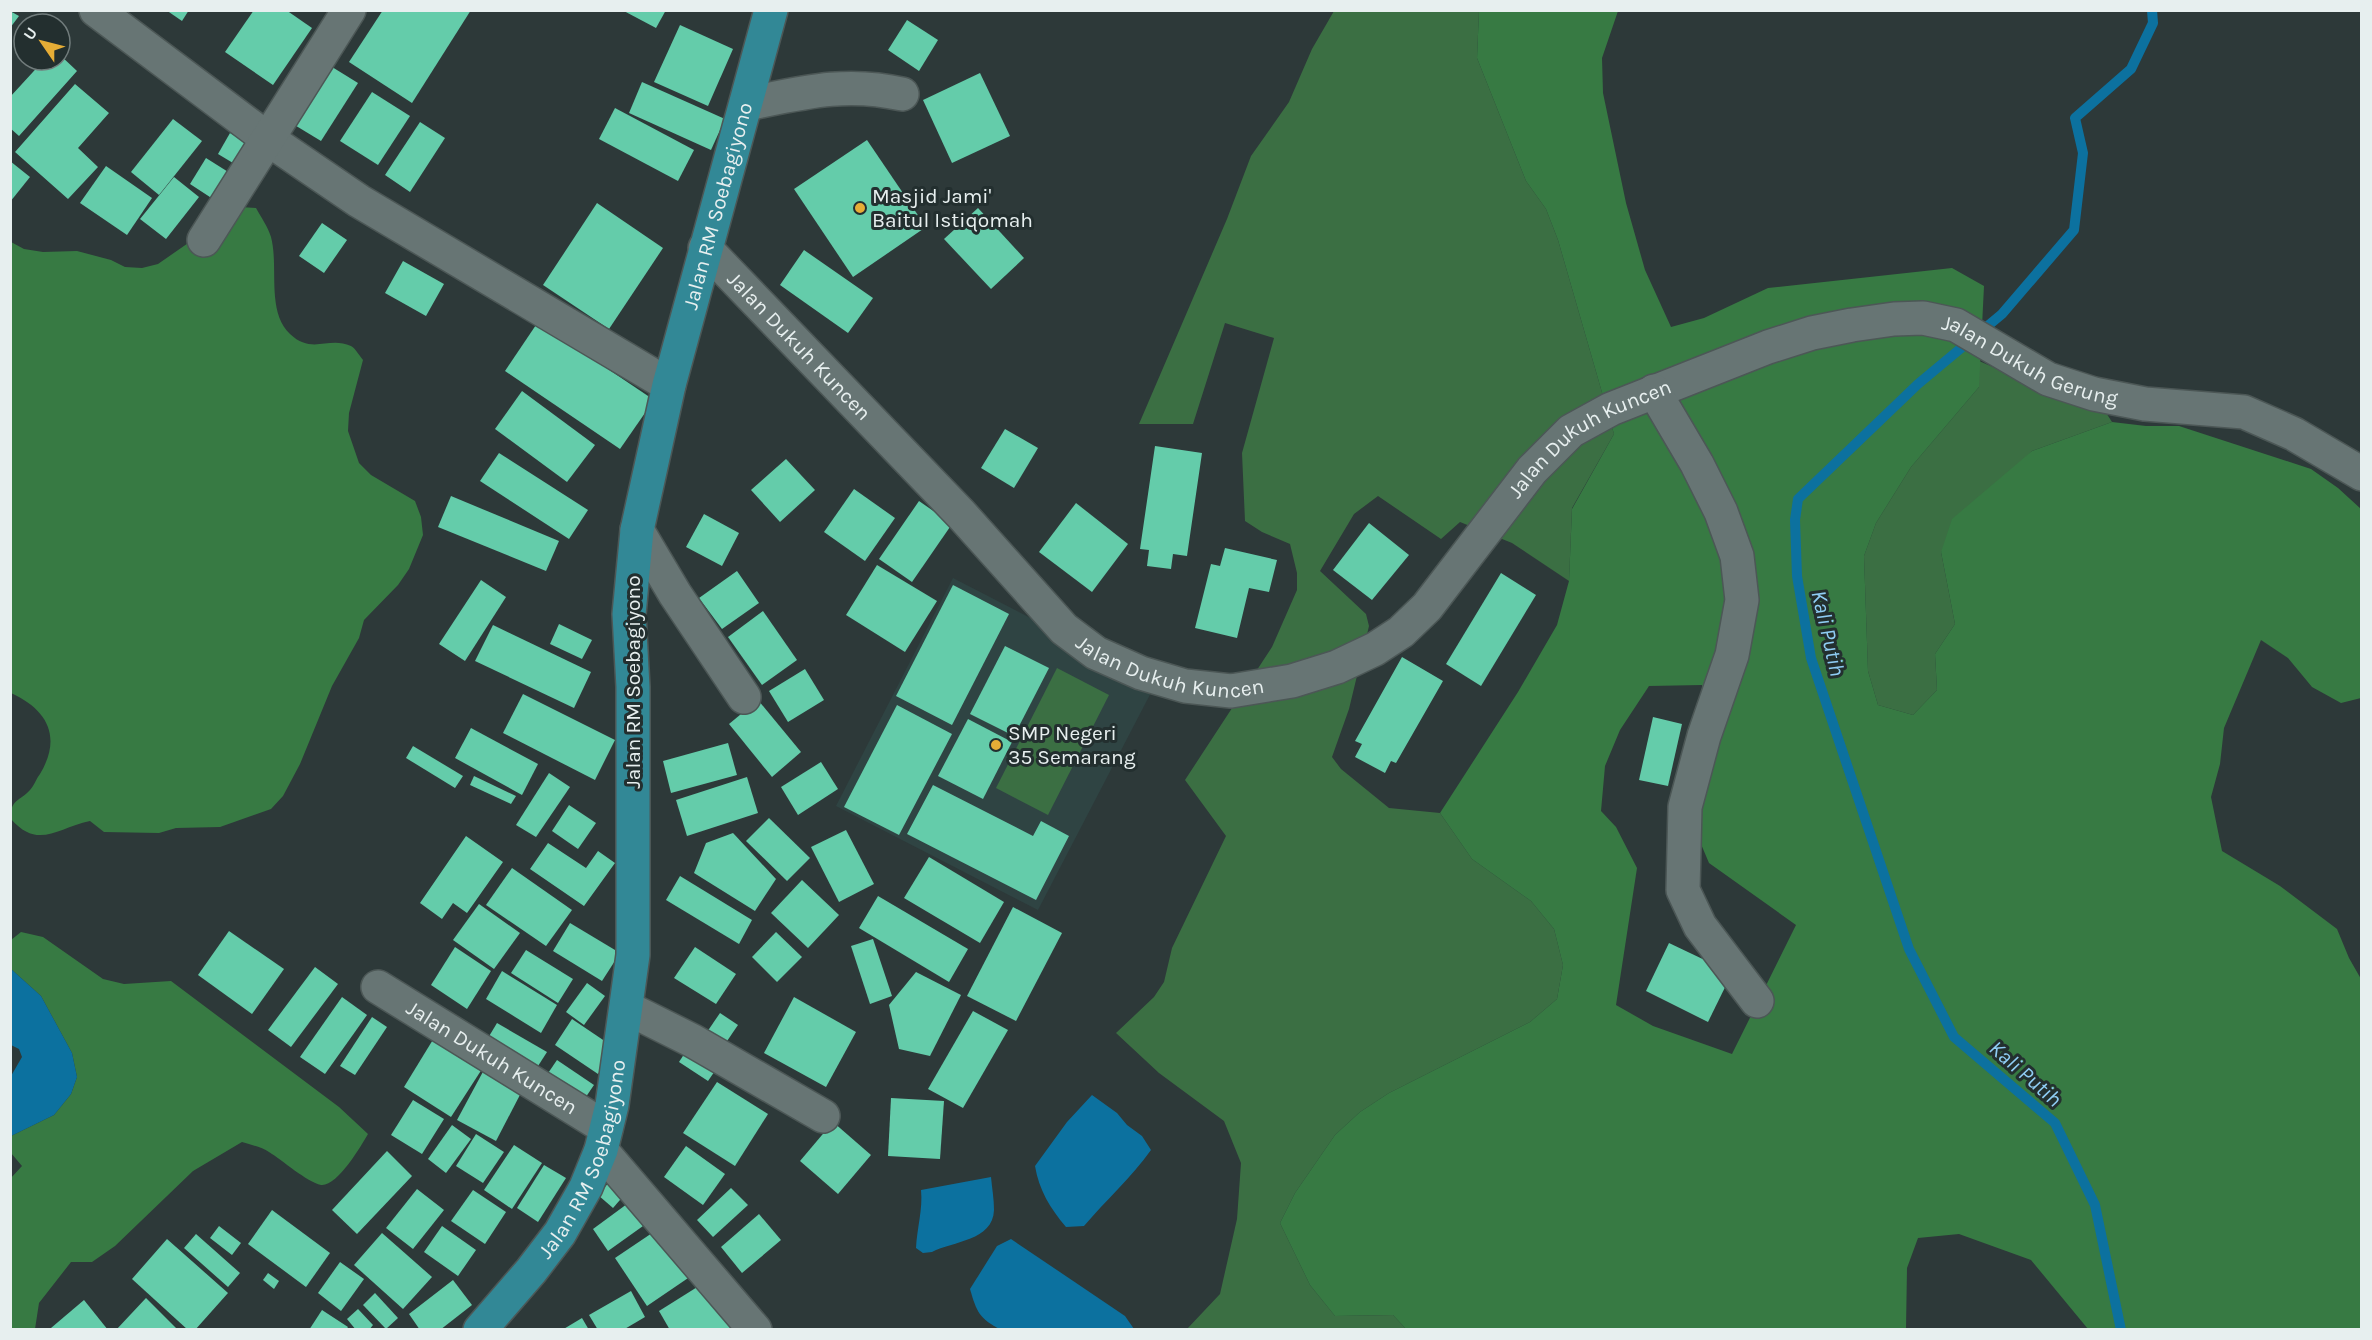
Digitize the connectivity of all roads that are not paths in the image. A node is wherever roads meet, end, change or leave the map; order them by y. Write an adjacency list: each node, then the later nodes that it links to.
1 (96, 10): 6 (street)
2 (349, 10): 6 (street)
3 (771, 10): 5 (main road, Jalan RM Soebagiyono)
4 (902, 94): 5 (street)
5 (746, 104): 8 (main road, Jalan RM Soebagiyono)
6 (268, 139): 7 (street); 10 (street)
7 (204, 240)
8 (705, 248): 10 (main road, Jalan RM Soebagiyono); 11 (street, Jalan Dukuh Kuncen)
9 (1690, 377): 11 (street, Jalan Dukuh Kuncen); 12 (street, Jalan Dukuh Gerung)
10 (669, 385): 13 (main road, Jalan RM Soebagiyono)
11 (1654, 391): 16 (street)
12 (2361, 474)
13 (637, 530): 14 (street); 17 (main road, Jalan RM Soebagiyono)
14 (744, 697)
15 (378, 987): 19 (street, Jalan Dukuh Kuncen)
16 (1757, 1000)
17 (627, 1008): 18 (street); 19 (main road, Jalan RM Soebagiyono)
18 (823, 1116)
19 (603, 1139): 20 (main road, Jalan RM Soebagiyono); 21 (street, Jalan Dukuh Kuncen)
20 (480, 1329)
21 (755, 1329)

